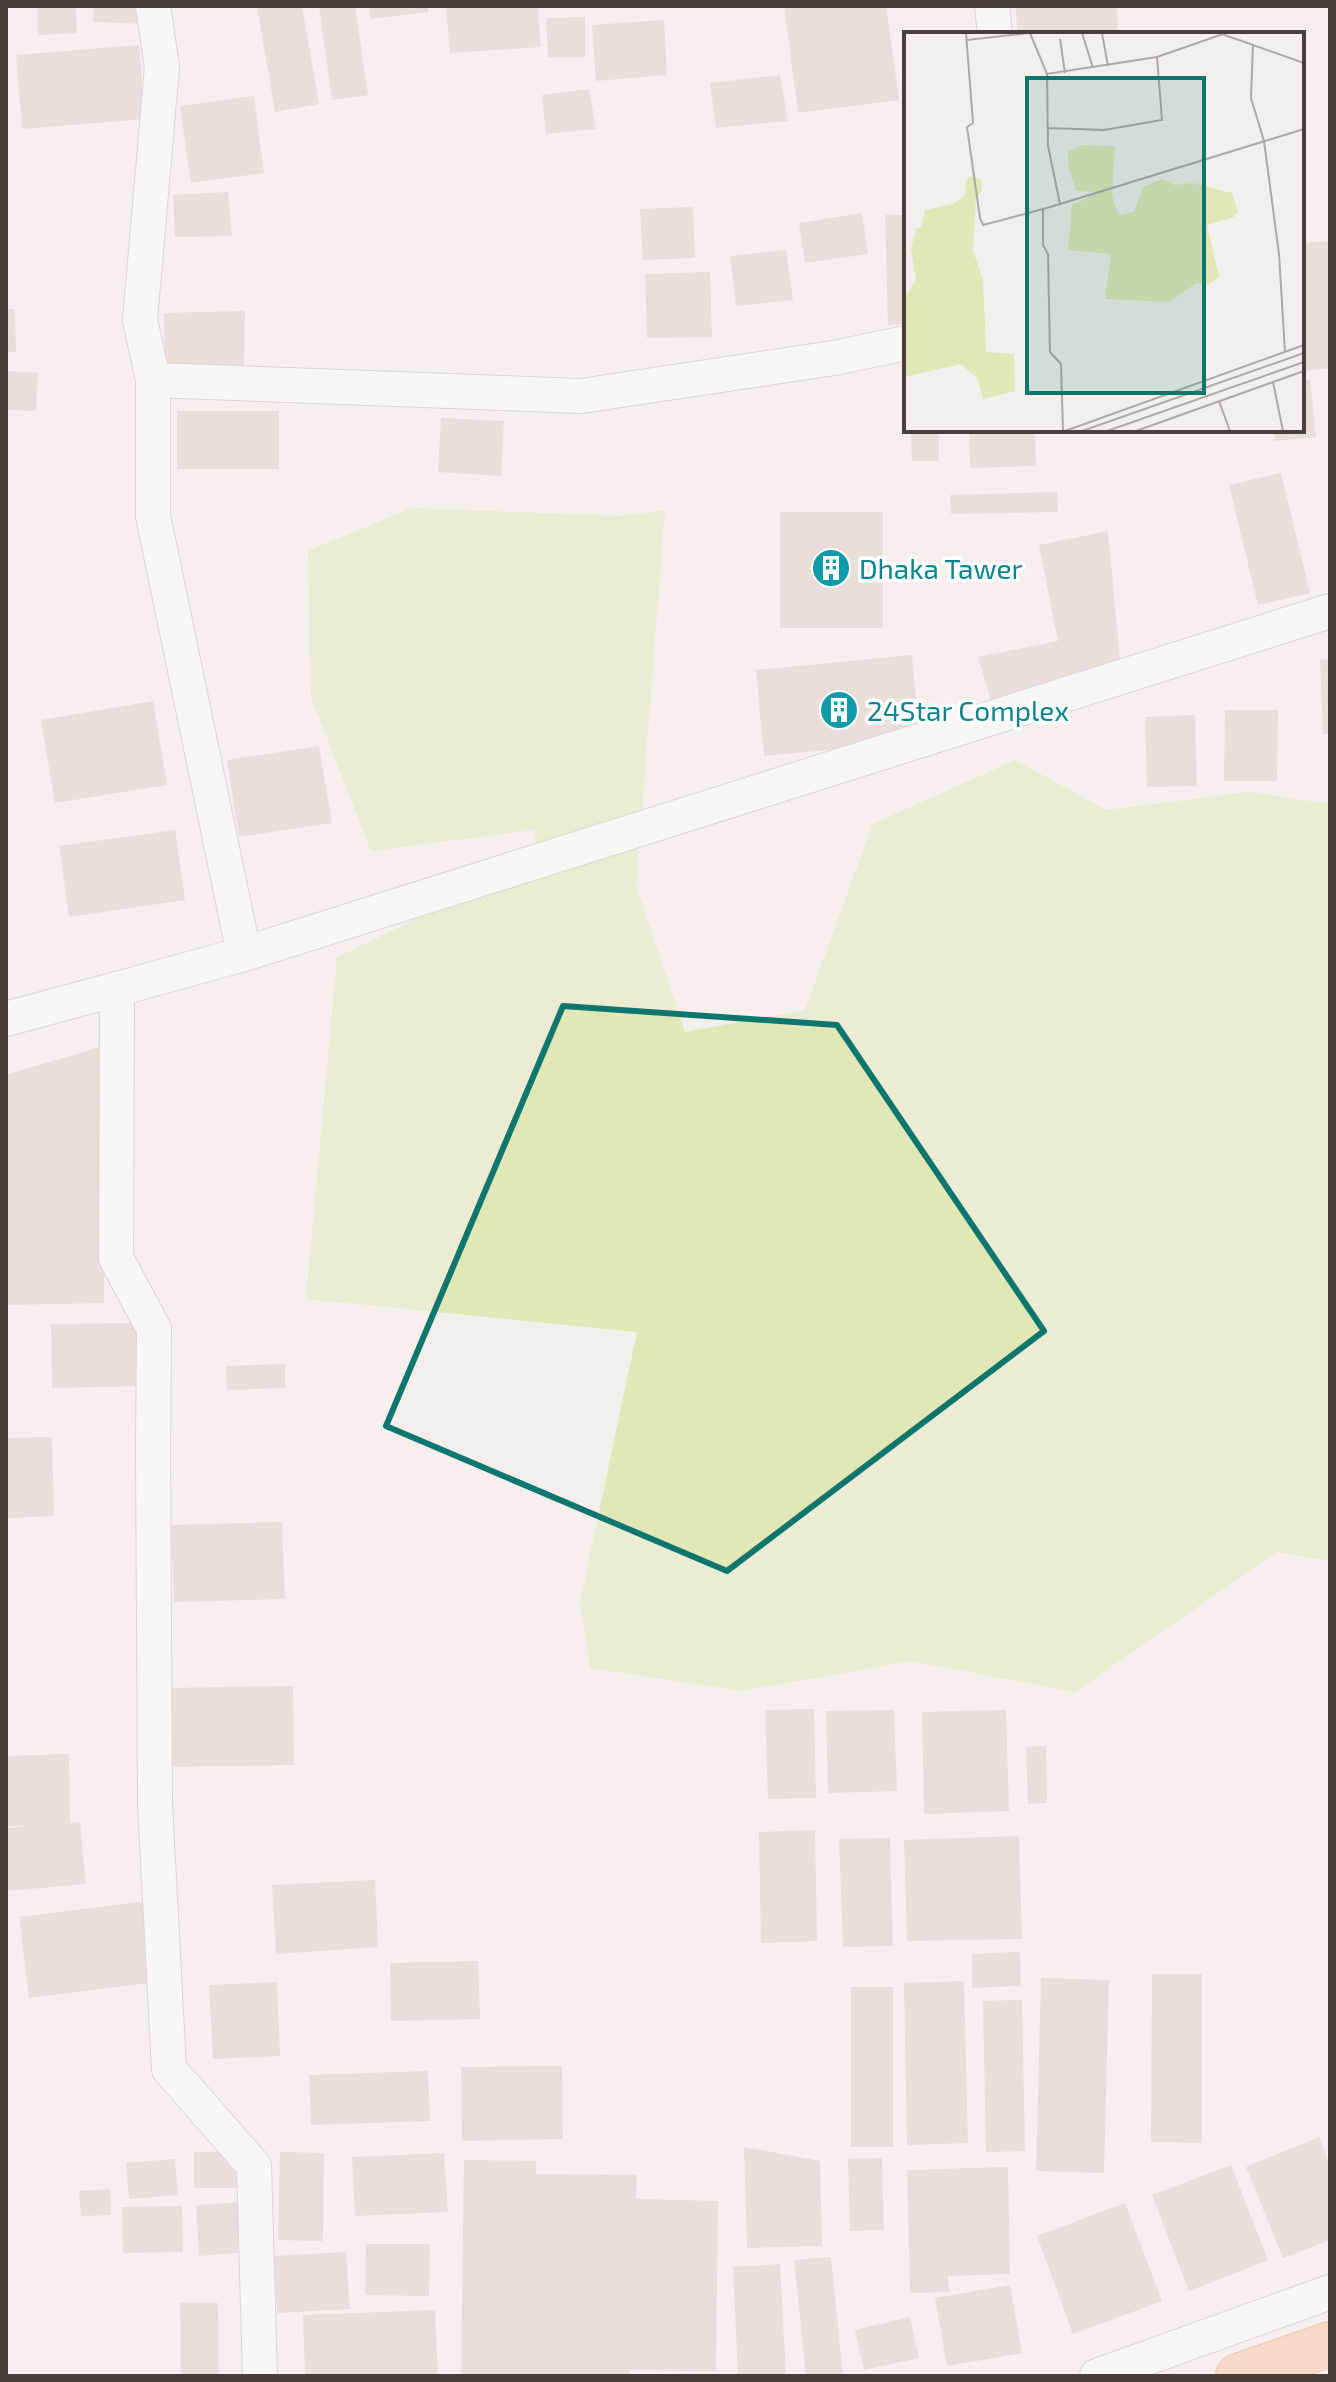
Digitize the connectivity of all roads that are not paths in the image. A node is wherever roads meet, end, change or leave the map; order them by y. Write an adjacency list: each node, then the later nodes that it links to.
1 (153, 6): 5 (street)
2 (992, 6): 3 (street)
3 (995, 32)
4 (904, 343): 5 (street)
5 (153, 380): 7 (street)
6 (1330, 611): 7 (street)
7 (244, 954): 8 (street)
8 (117, 989): 9 (street); 12 (street)
9 (6, 1019)
10 (1330, 2292): 13 (street)
11 (1330, 2344): 14 (main road)
12 (260, 2376)
13 (1097, 2376)
14 (1238, 2376)

